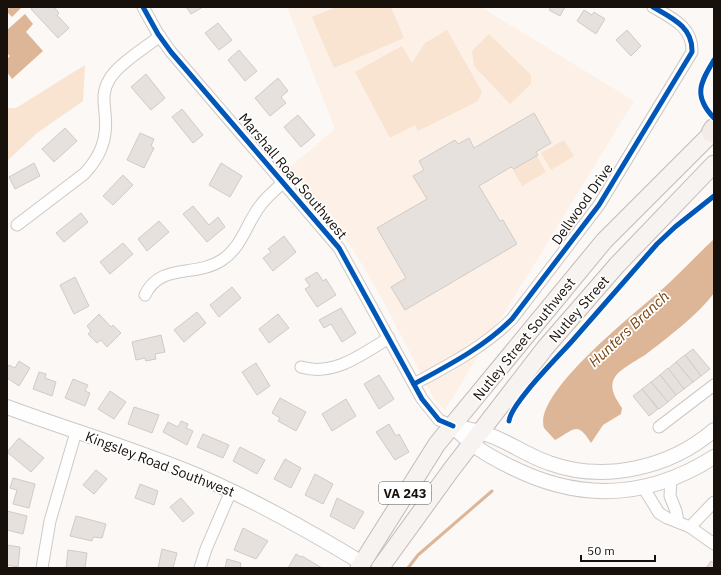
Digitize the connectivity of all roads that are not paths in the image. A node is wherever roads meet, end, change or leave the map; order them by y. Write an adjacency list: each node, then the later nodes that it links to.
1 (143, 7): 3 (street, Marshall Road Southwest)
2 (653, 7): 13 (street, Dellwood Drive)
3 (160, 36): 7 (street, Marshall Road Southwest); 9 (street)
4 (713, 131): 16 (main road, Nutley Street Southwest / VA 243)
5 (714, 164): 8 (main road, Nutley Street / VA 243)
6 (714, 170): 8 (main road, Nutley Street)
7 (283, 182): 10 (street); 11 (street, Marshall Road Southwest)
8 (696, 182): 20 (main road, Nutley Street / VA 243)
9 (17, 225)
10 (145, 295)
11 (389, 338): 12 (street); 13 (street, Marshall Road Southwest)
12 (301, 366)
13 (414, 384): 16 (street, Marshall Road Southwest)
14 (714, 385): 17 (street)
15 (7, 407): 19 (street, Kingsley Road Southwest)
16 (453, 426): 20 (street); 29 (main road, Nutley Street Southwest / VA 243)
17 (659, 427)
18 (714, 430): 20 (street)
19 (76, 432): 24 (street, Kingsley Road Southwest); 30 (street)
20 (475, 438): 23 (street); 32 (main road, VA 243)
21 (714, 457): 22 (street)
22 (671, 480): 23 (street); 26 (street)
23 (643, 488): 26 (street)
24 (231, 491): 29 (street, Kingsley Road Southwest); 31 (street)
25 (714, 502): 27 (street)
26 (678, 522): 27 (street)
27 (690, 527): 28 (street)
28 (714, 544)
29 (364, 566)
30 (42, 568)
31 (200, 568)
32 (380, 568)

